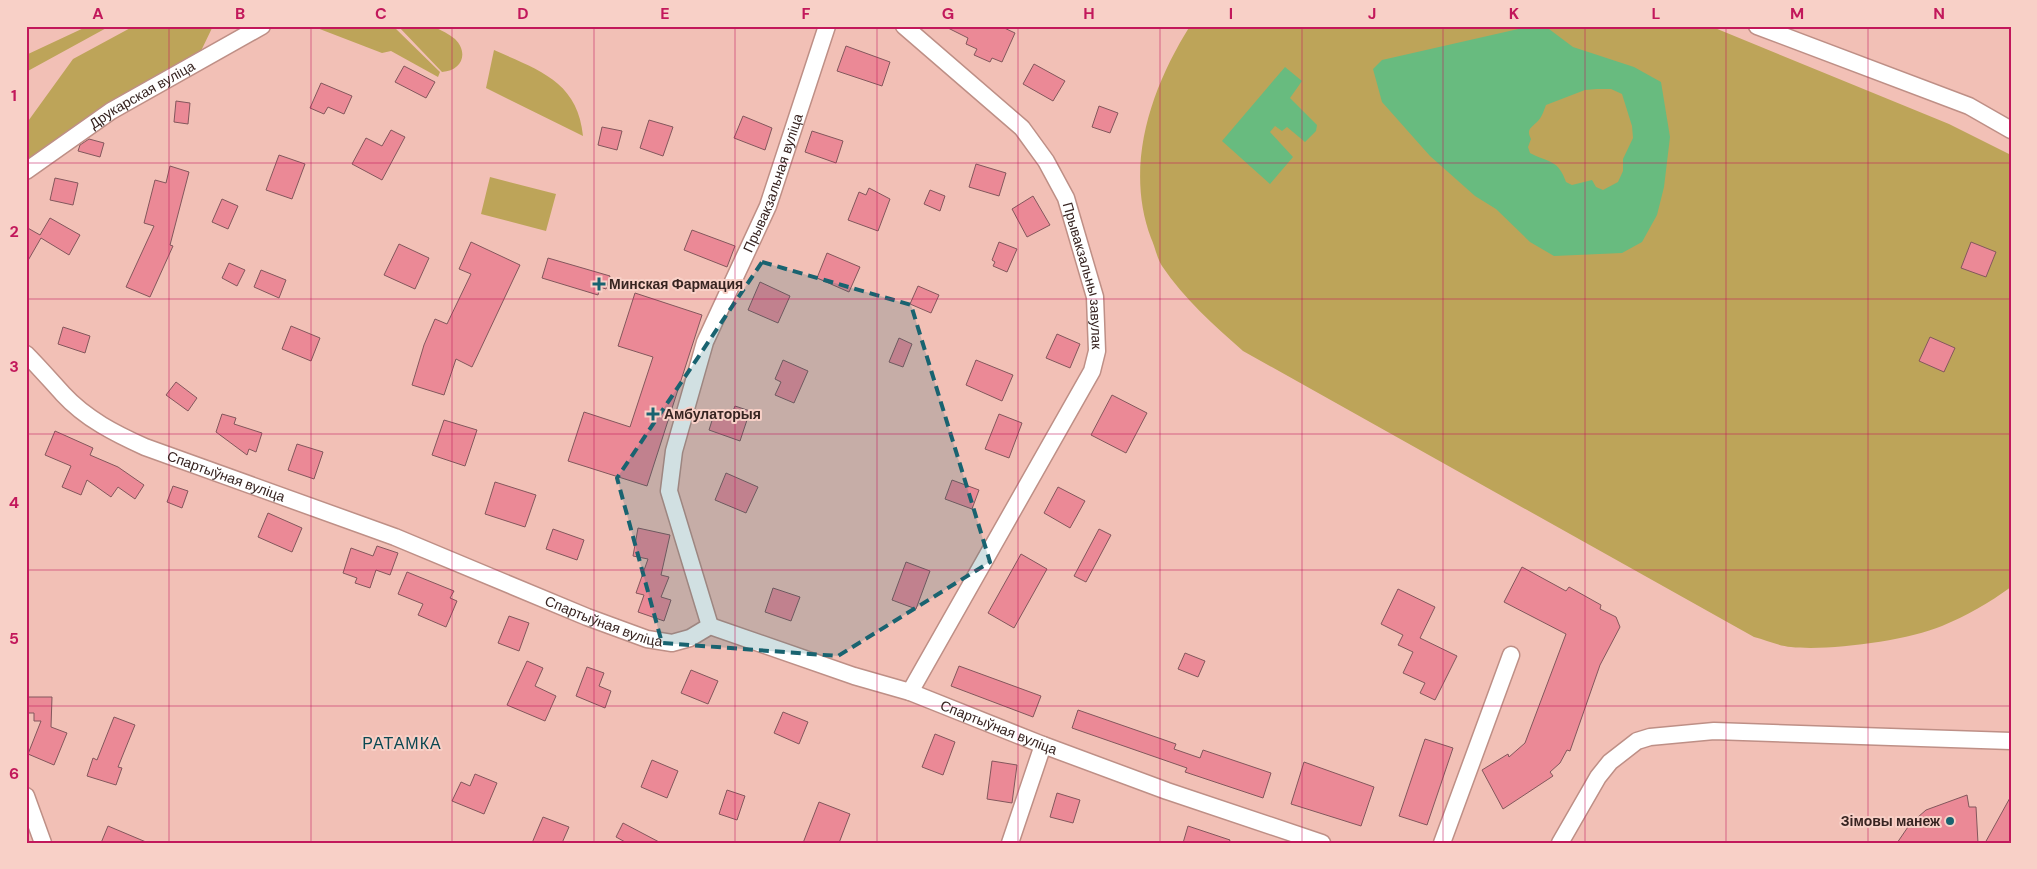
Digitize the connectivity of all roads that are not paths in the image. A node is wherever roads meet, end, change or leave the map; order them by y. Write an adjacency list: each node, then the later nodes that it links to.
1 (262, 26): 6 (street, Друкарская вуліца)
2 (827, 26): 8 (street, Прывакзальная вуліца)
3 (904, 26): 10 (street, Прывакзальны завулак)
4 (1757, 26): 5 (street)
5 (2011, 130)
6 (26, 171)
7 (26, 354): 8 (street, Спартыўная вуліца)
8 (710, 626): 10 (street, Спартыўная вуліца)
9 (1511, 655): 17 (street)
10 (910, 692): 12 (street, Спартыўная вуліца)
11 (2011, 741): 18 (street)
12 (1043, 745): 15 (street); 16 (street, Спартыўная вуліца)
13 (26, 796): 14 (street)
14 (43, 843)
15 (1010, 843)
16 (1322, 843)
17 (1442, 843)
18 (1560, 843)

